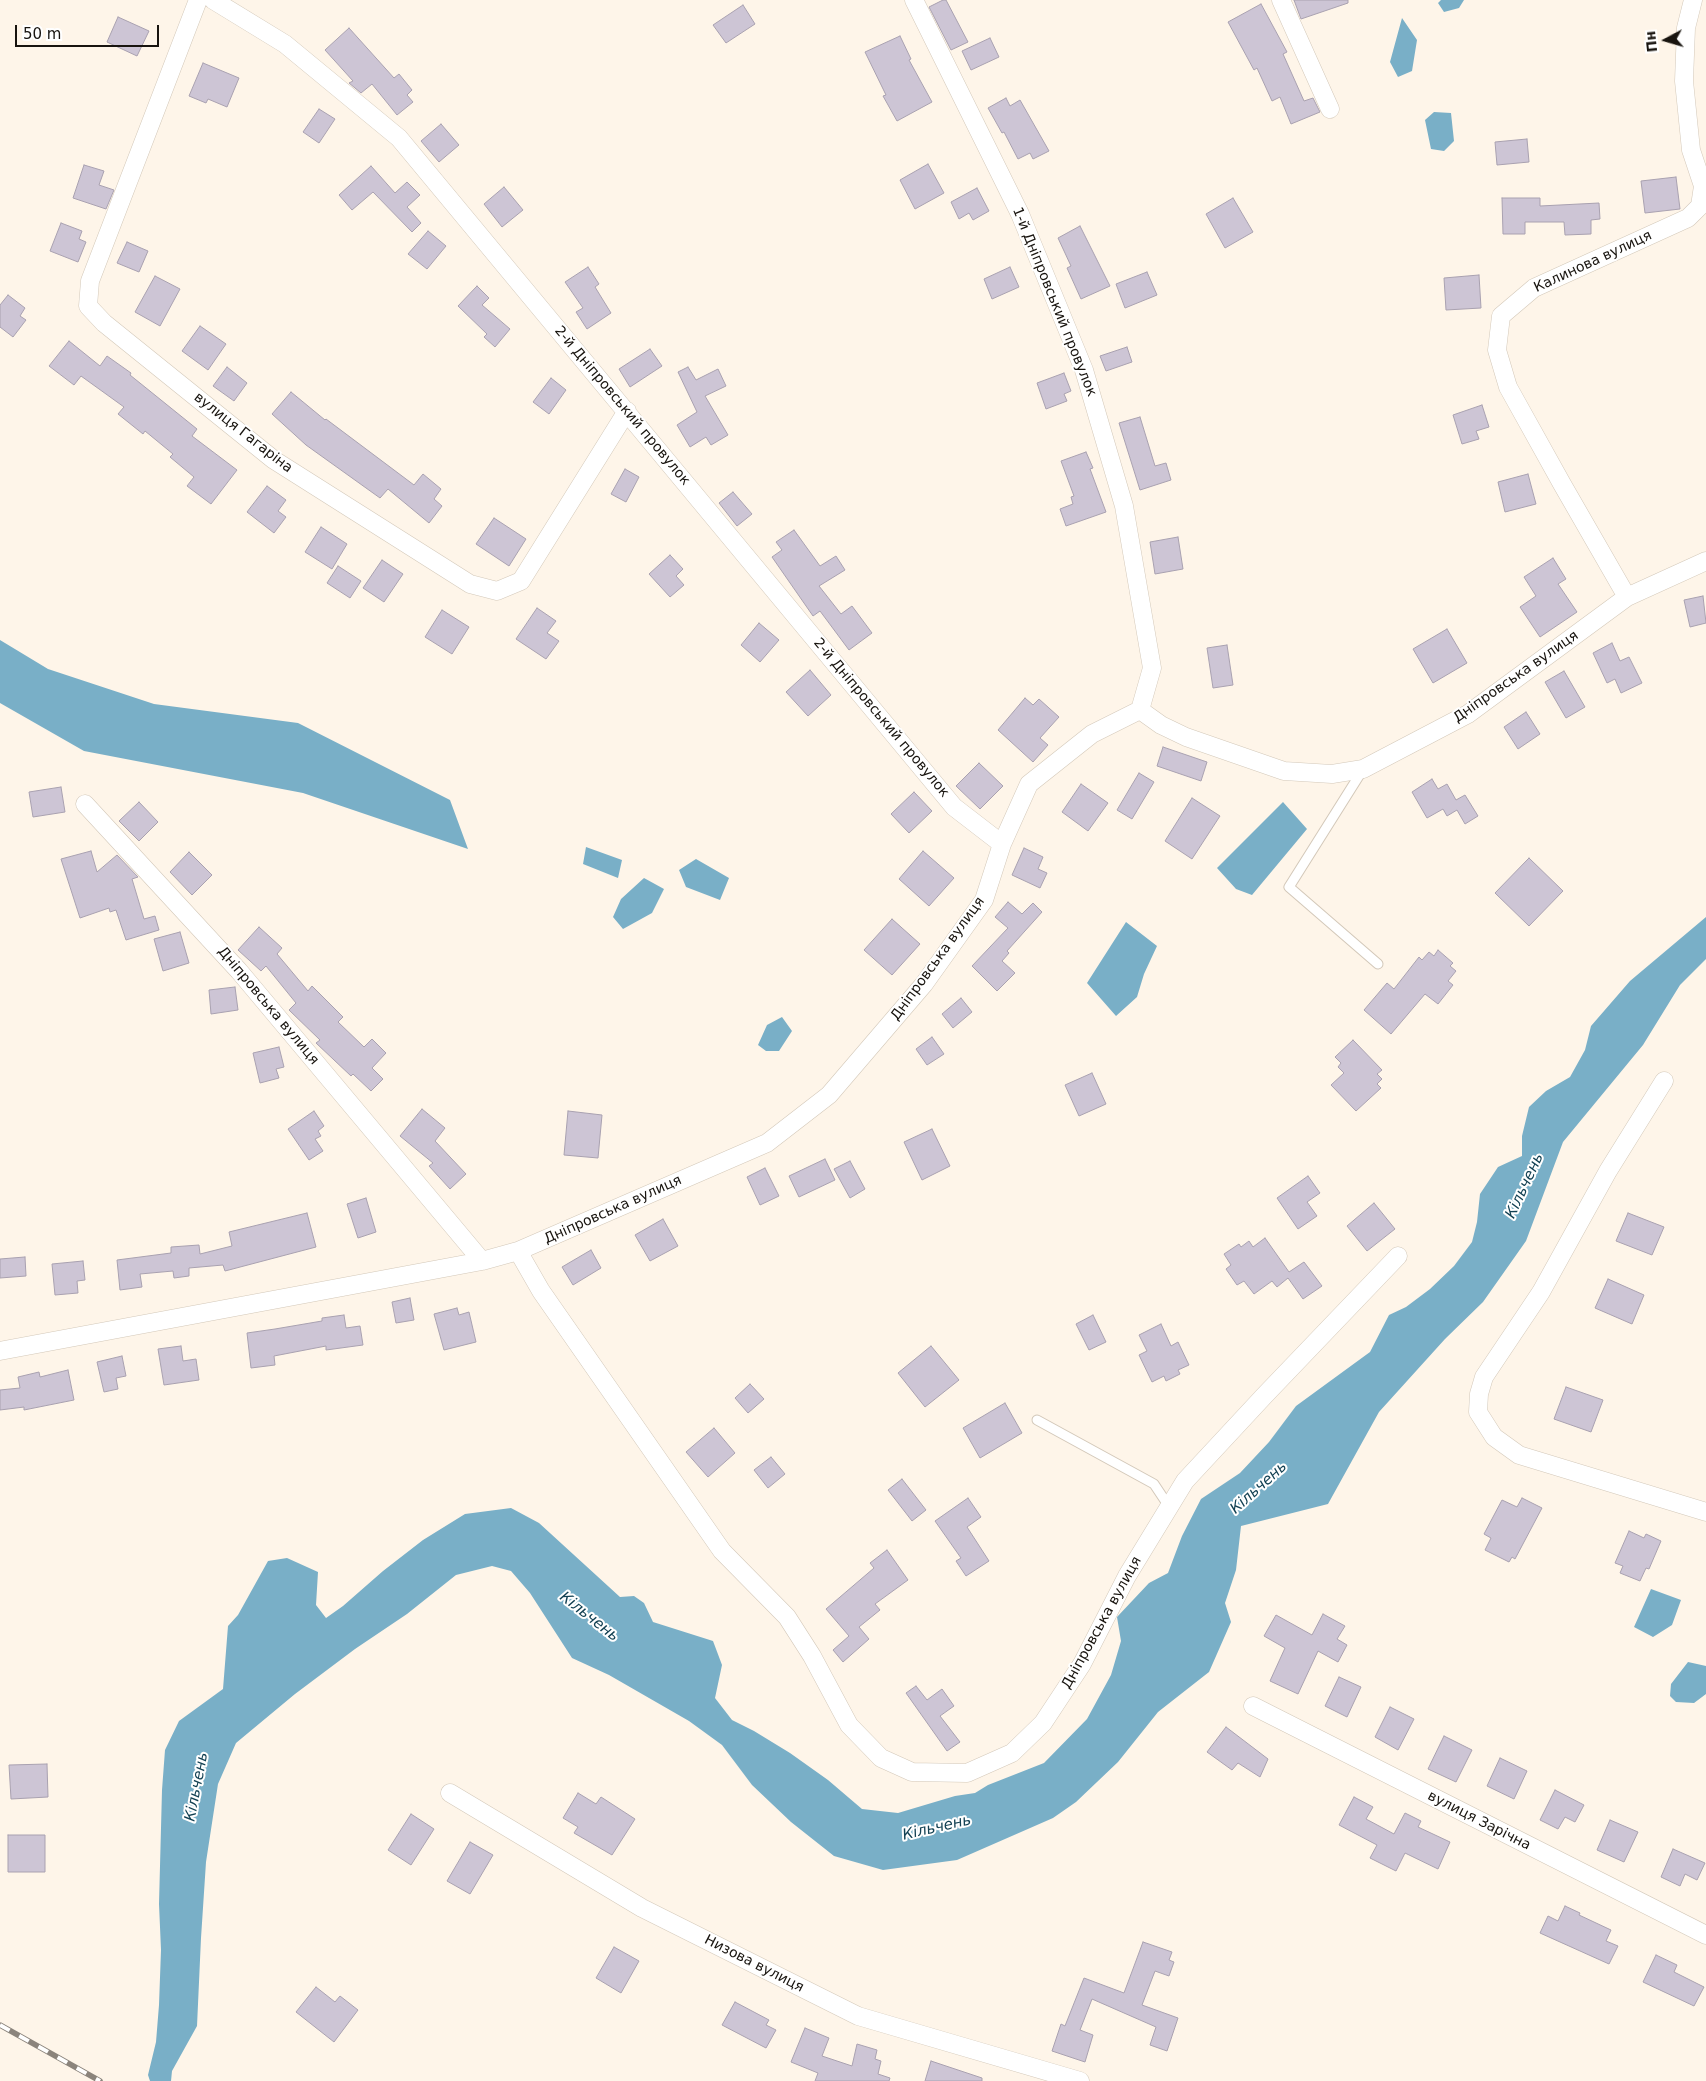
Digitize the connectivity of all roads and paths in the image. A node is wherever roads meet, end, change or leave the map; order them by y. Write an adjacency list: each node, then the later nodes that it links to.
1 (198, 0): 7 (street, вулиця Гагаріна)
2 (213, 0): 7 (street, 2-й Дніпровський провулок)
3 (914, 0): 10 (street, 1-й Дніпровський провулок)
4 (1281, 0): 6 (street)
5 (1694, 0): 9 (street, Калинова вулиця)
6 (1330, 110)
7 (626, 411): 13 (street, 2-й Дніпровський провулок)
8 (1706, 561): 9 (street, Дніпровська вулиця)
9 (1627, 597): 11 (street, Дніпровська вулиця)
10 (1140, 710): 11 (street, Дніпровська вулиця); 13 (street, Дніпровська вулиця)
11 (1363, 769): 14 (lane)
12 (85, 804): 18 (street, Дніпровська вулиця)
13 (1002, 844): 16 (street, Дніпровська вулиця)
14 (1378, 964)
15 (1664, 1081): 22 (street)
16 (518, 1251): 18 (street, Дніпровська вулиця); 21 (street, Дніпровська вулиця)
17 (1398, 1256): 21 (street, Дніпровська вулиця)
18 (482, 1261): 19 (street, Дніпровська вулиця)
19 (0, 1351)
20 (1037, 1420): 21 (lane)
21 (1170, 1508)
22 (1706, 1512)
23 (1253, 1706): 25 (street, вулиця Зарічна)
24 (450, 1793): 26 (street, Низова вулиця)
25 (1706, 1935)
26 (1080, 2081)

